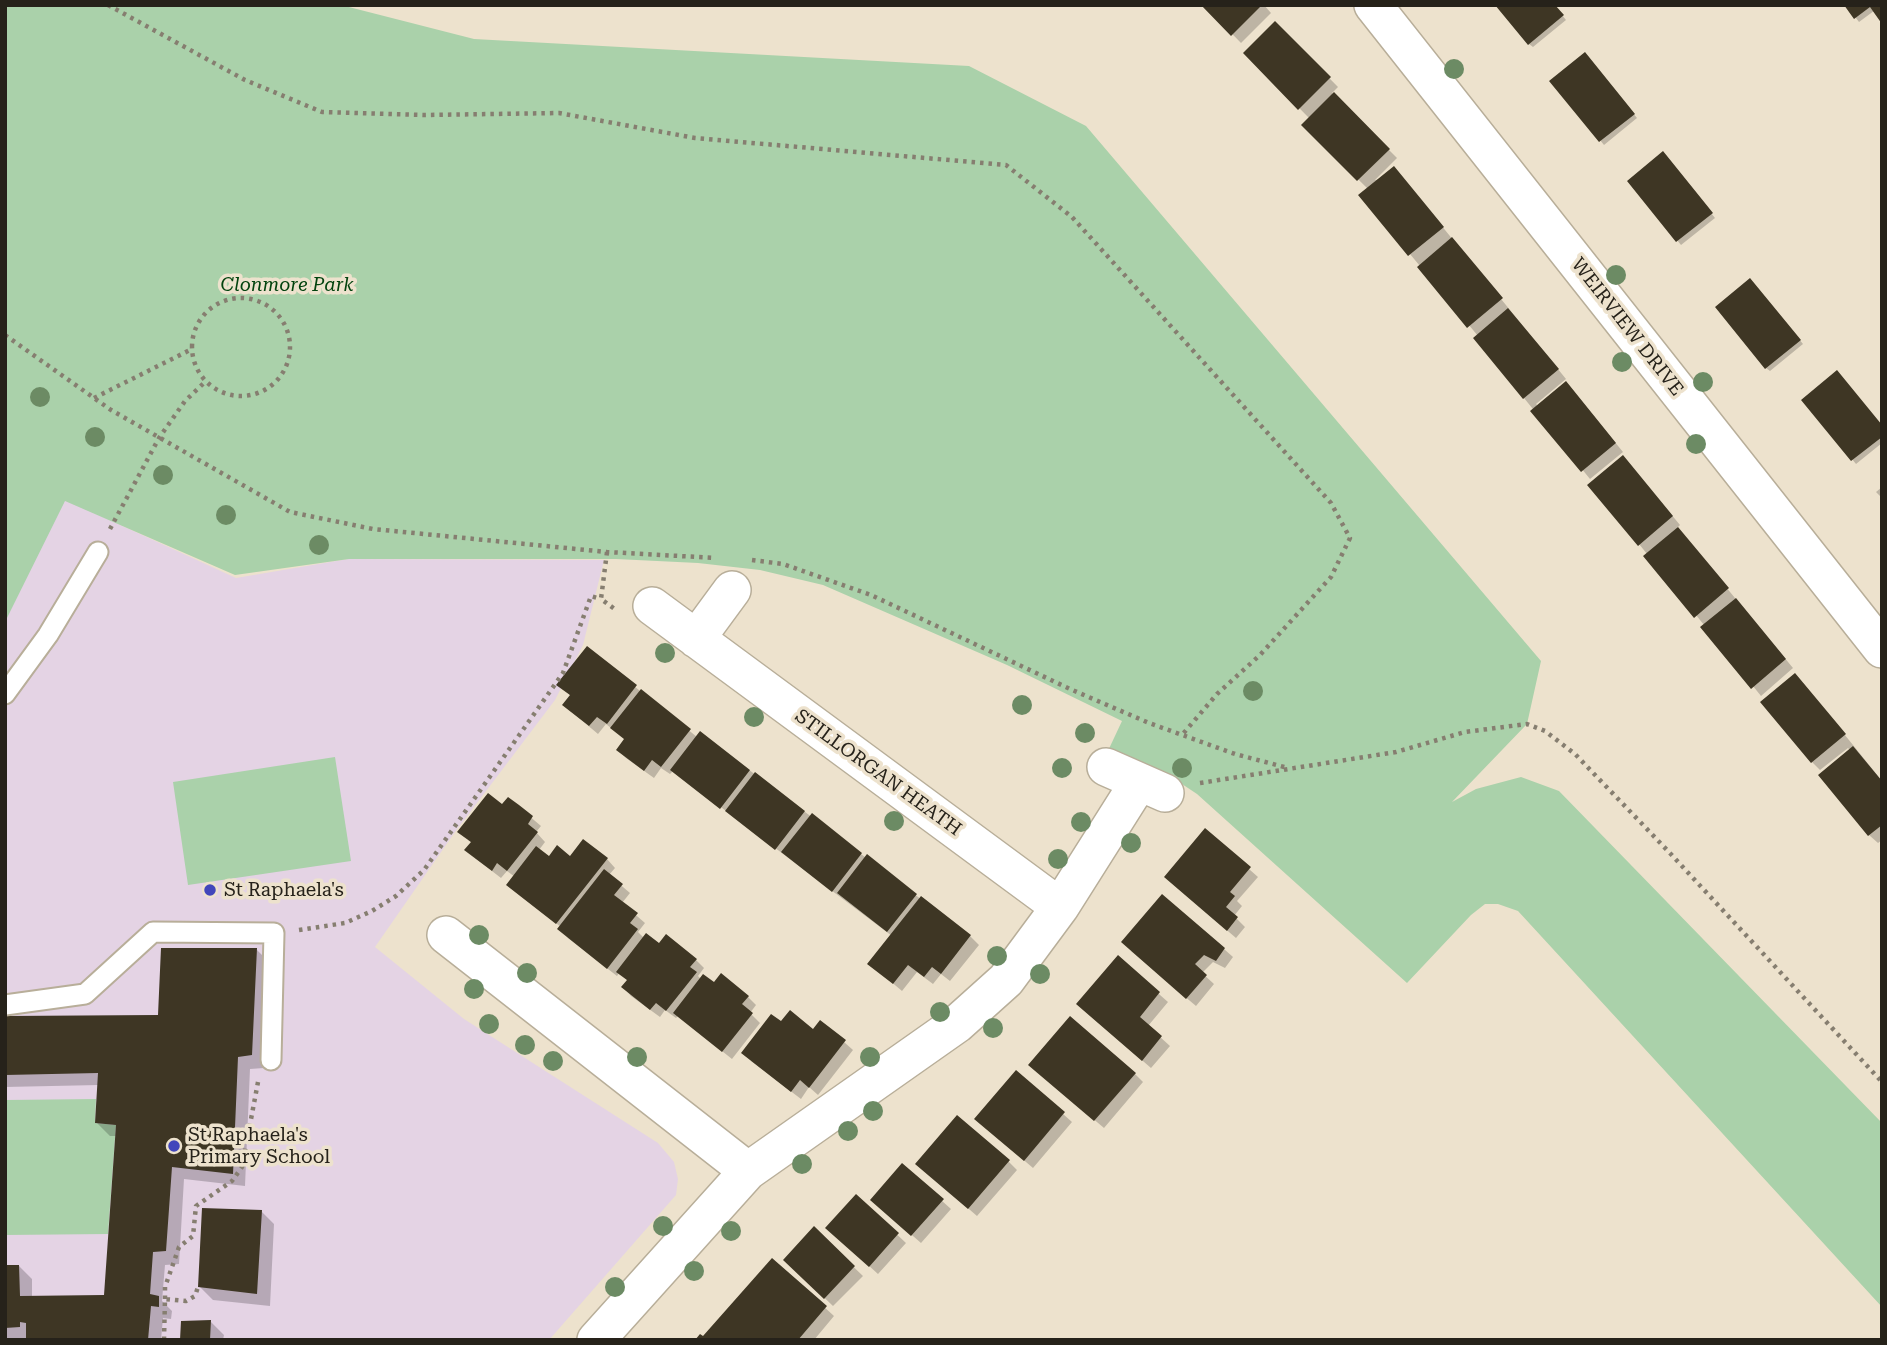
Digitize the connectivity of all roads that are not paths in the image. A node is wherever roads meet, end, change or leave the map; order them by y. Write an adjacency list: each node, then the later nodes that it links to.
1 (1373, 5): 6 (street, WEIRVIEW DRIVE)
2 (98, 552): 7 (lane)
3 (732, 569): 5 (street)
4 (652, 606): 5 (street, STILLORGAN HEATH)
5 (696, 639): 9 (street, STILLORGAN HEATH)
6 (1882, 649)
7 (5, 694)
8 (1107, 767): 9 (street)
9 (1060, 907): 13 (street)
10 (446, 934): 13 (street)
11 (5, 1005): 12 (lane)
12 (271, 1060)
13 (748, 1171): 14 (street)
14 (596, 1340)

